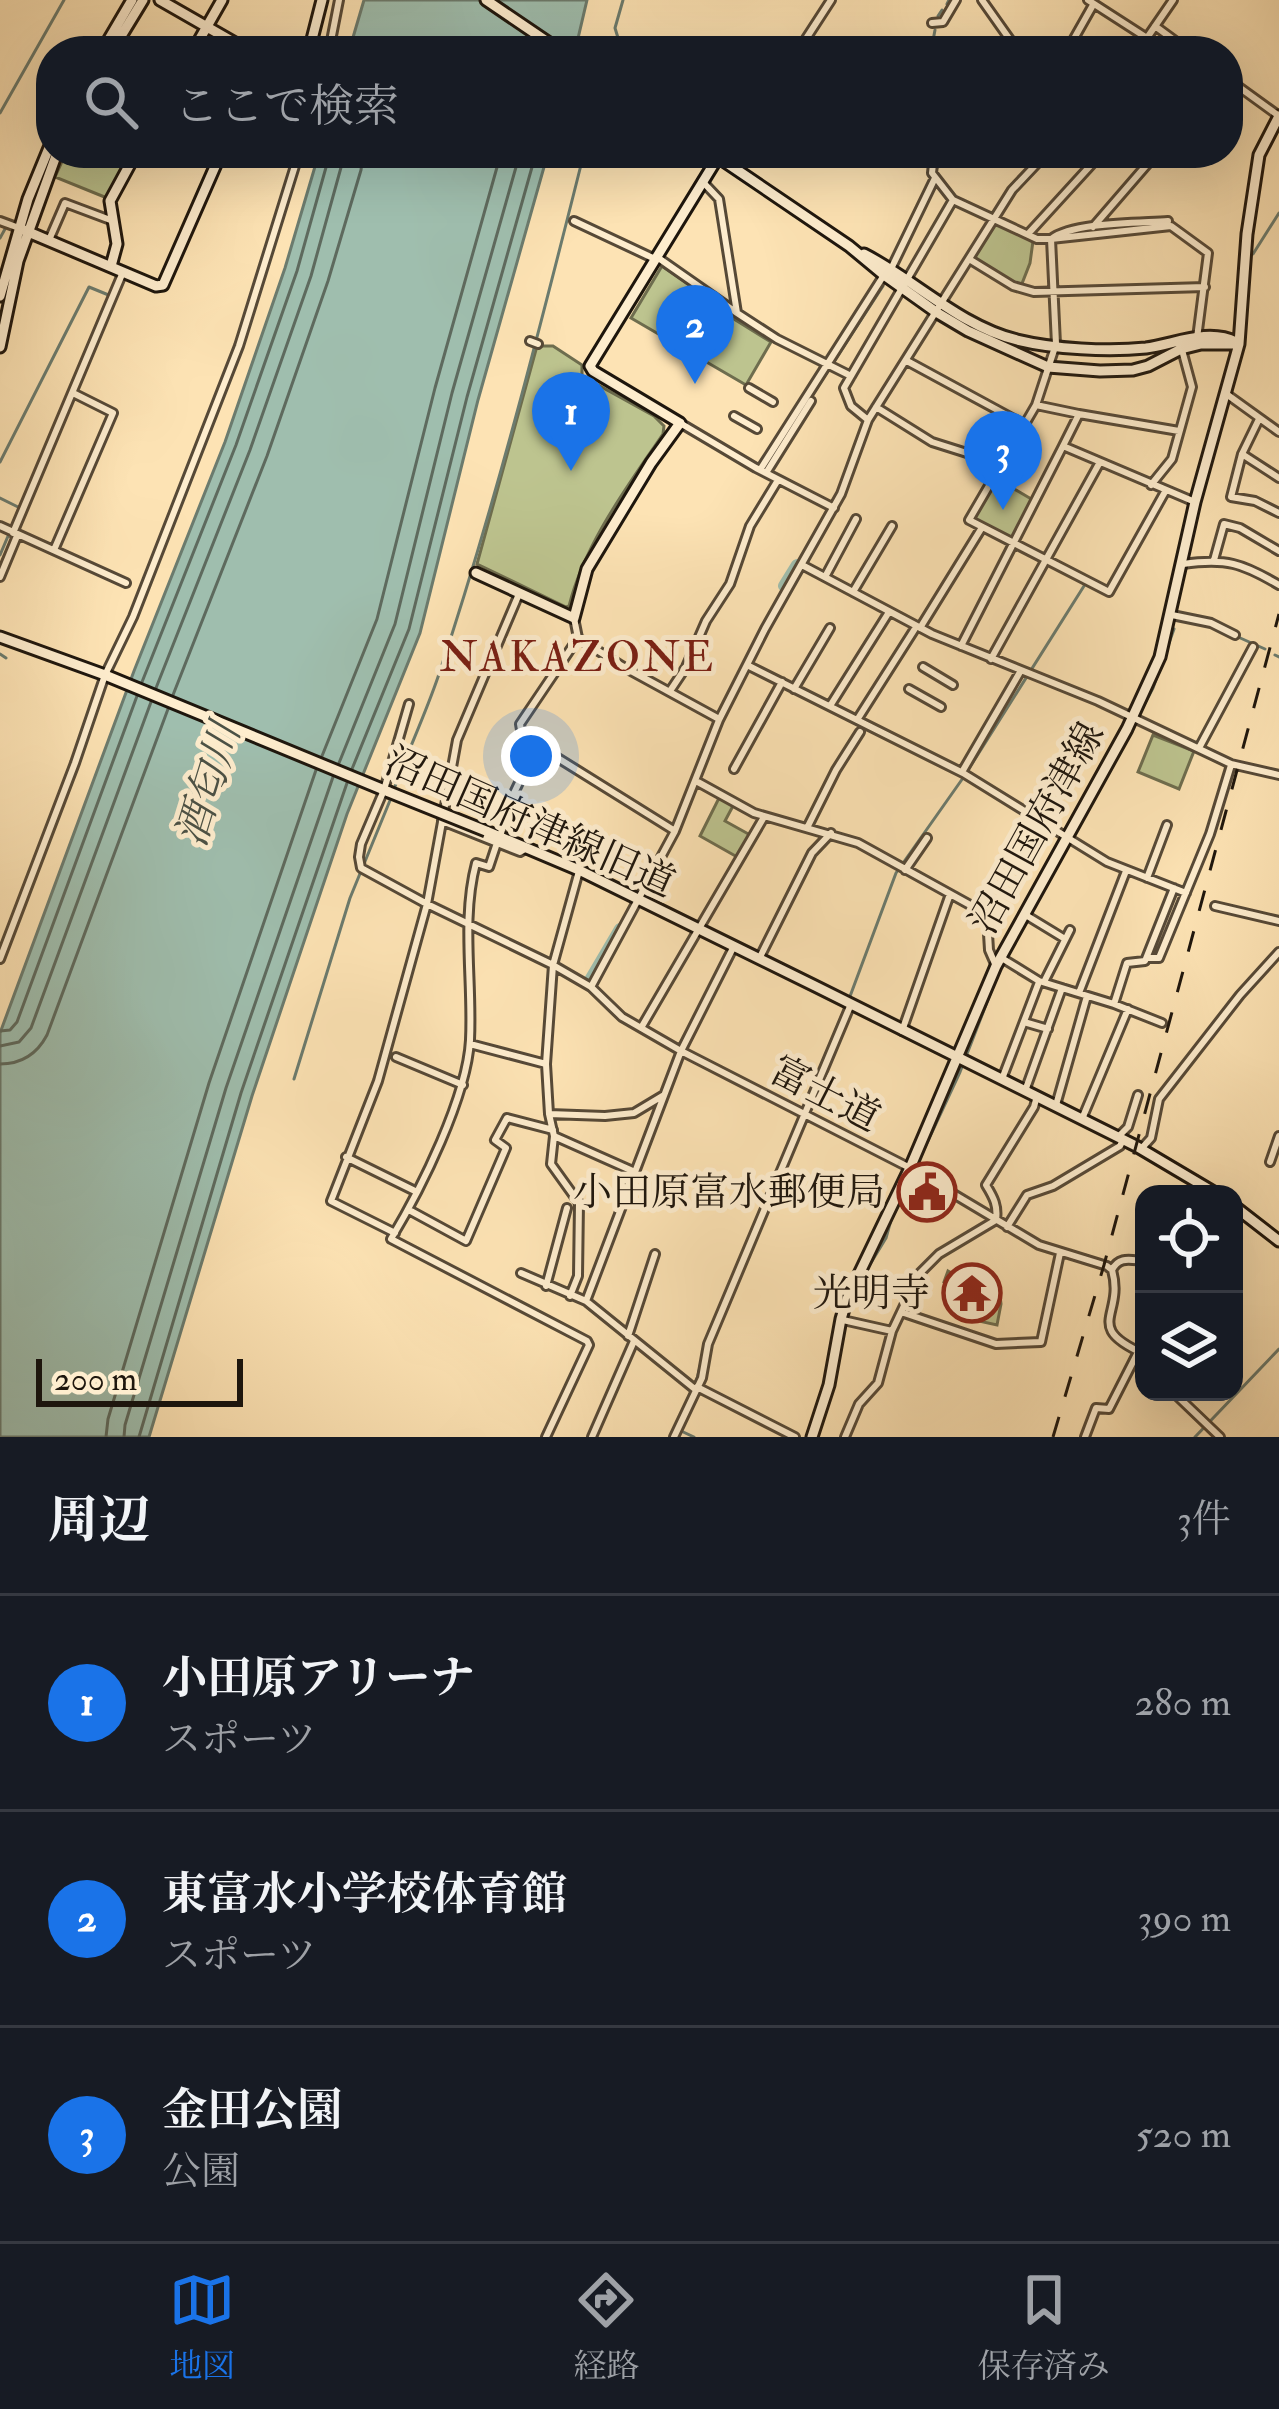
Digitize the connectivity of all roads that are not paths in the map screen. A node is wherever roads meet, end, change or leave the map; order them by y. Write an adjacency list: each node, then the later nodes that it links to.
1 (132, 0): 16 (main road)
2 (142, 0): 17 (main road)
3 (160, 0): 15 (main road)
4 (222, 0): 15 (main road)
5 (322, 0): 20 (main road)
6 (339, 0): 21 (street)
7 (486, 0): 22 (main road)
8 (831, 0): 23 (street)
9 (956, 0): 13 (street)
10 (982, 0): 24 (street)
11 (1173, 0): 14 (street)
12 (1090, 2): 25 (street); 26 (street)
13 (936, 22)
14 (1155, 26): 27 (street); 28 (street)
15 (206, 28): 18 (main road); 19 (main road)
16 (111, 36)
17 (121, 36)
18 (201, 36)
19 (221, 36)
20 (313, 36)
21 (332, 36)
22 (539, 36)
23 (808, 36)
24 (1007, 36)
25 (1074, 36)
26 (1144, 36)
27 (1148, 36)
28 (1169, 36)
29 (1243, 91): 30 (street)
30 (1279, 116): 68 (main road, 沼田国府津線)
31 (43, 168): 51 (main road)
32 (50, 168): 51 (main road)
33 (128, 168): 47 (main road)
34 (215, 168): 58 (main road)
35 (294, 168): 136 (street)
36 (710, 168): 43 (main road)
37 (737, 168): 59 (main road)
38 (933, 168): 42 (street)
39 (1033, 168): 45 (street)
40 (1088, 168): 52 (street)
41 (1143, 168): 50 (street)
42 (935, 178): 44 (street); 59 (street)
43 (702, 182): 55 (main road); 65 (street)
44 (953, 200): 45 (street); 60 (street)
45 (994, 218): 52 (street); 56 (street)
46 (0, 220): 51 (street)
47 (113, 221): 54 (street); 57 (main road)
48 (574, 221): 55 (street)
49 (1168, 221): 50 (street)
50 (1094, 227): 53 (street)
51 (23, 230): 54 (main road); 63 (main road); 69 (main road)
52 (1028, 234): 53 (street)
53 (1052, 239): 61 (street); 62 (street)
54 (49, 241): 57 (main road)
55 (656, 258): 65 (street); 86 (main road)
56 (969, 259): 62 (street); 64 (street)
57 (111, 266): 58 (main road)
58 (123, 272): 76 (street)
59 (884, 276): 60 (main road); 72 (street)
60 (905, 284): 64 (main road); 74 (street)
61 (1205, 286): 62 (street); 66 (street)
62 (1054, 293): 67 (street)
63 (0, 296)
64 (939, 307): 67 (main road); 71 (street); 73 (main road)
65 (737, 313): 72 (street)
66 (1197, 338): 67 (main road); 68 (main road)
67 (1056, 344): 73 (street)
68 (1239, 344): 70 (main road); 77 (main road, 沼田国府津線)
69 (0, 347)
70 (1181, 349): 73 (main road); 89 (street)
71 (905, 360): 81 (street); 87 (street)
72 (831, 366): 74 (street); 94 (street)
73 (1048, 367): 80 (street)
74 (851, 376): 85 (street)
75 (749, 388): 79 (street)
76 (74, 393): 107 (street); 109 (street)
77 (1225, 393): 84 (street); 100 (main road, 沼田国府津線)
78 (812, 401): 94 (street)
79 (772, 402)
80 (1036, 405): 82 (street); 87 (street)
81 (876, 407): 85 (street); 95 (street)
82 (1079, 414): 89 (street); 91 (street)
83 (734, 416): 88 (street)
84 (1258, 419): 90 (street); 92 (street)
85 (868, 421): 101 (street)
86 (680, 423): 94 (street); 124 (main road)
87 (1025, 425): 95 (street)
88 (757, 429)
89 (1179, 431): 98 (street)
90 (1279, 432)
91 (1064, 446): 93 (street); 108 (street)
92 (1242, 454): 96 (street); 102 (street)
93 (1100, 462): 98 (street); 111 (street)
94 (765, 470): 97 (street)
95 (999, 471): 106 (street)
96 (1279, 478)
97 (778, 480): 101 (street); 141 (street)
98 (1151, 485): 99 (street)
99 (1166, 490): 100 (street); 111 (street)
100 (1195, 502): 113 (main road, 沼田国府津線)
101 (834, 508): 114 (street)
102 (1279, 513)
103 (856, 519): 117 (street)
104 (0, 526): 107 (street)
105 (892, 526): 121 (street)
106 (982, 528): 108 (street); 125 (street)
107 (15, 533): 109 (street); 116 (street)
108 (1014, 543): 111 (street); 130 (street)
109 (53, 550): 118 (street)
110 (1279, 551): 112 (street)
111 (1046, 560): 132 (street)
112 (1214, 560): 113 (street); 119 (street)
113 (1183, 564): 123 (main road, 沼田国府津線)
114 (802, 565): 117 (street); 133 (street)
115 (476, 573): 120 (main road)
116 (0, 577)
117 (824, 577): 121 (street)
118 (126, 584)
119 (1279, 585)
120 (519, 592): 124 (main road); 158 (street)
121 (853, 592): 122 (street)
122 (889, 612): 125 (street); 143 (street)
123 (1172, 615): 127 (street); 145 (main road, 沼田国府津線)
124 (574, 618): 129 (street)
125 (918, 627): 130 (street); 147 (street)
126 (830, 628): 139 (street)
127 (1235, 635)
128 (0, 637): 136 (main road, 沼田国府津線旧道)
129 (578, 638): 141 (street); 149 (street)
130 (961, 646): 132 (street)
131 (1253, 647): 150 (street)
132 (991, 659): 135 (street)
133 (747, 665): 137 (street); 146 (street)
134 (922, 667): 138 (street)
135 (1024, 673): 145 (street); 153 (street)
136 (105, 675): 156 (main road, 沼田国府津線旧道); 185 (street)
137 (782, 682): 139 (street); 152 (street)
138 (953, 685)
139 (794, 689): 143 (street)
140 (909, 689): 144 (street)
141 (670, 691): 146 (street)
142 (409, 704): 156 (street)
143 (830, 706): 147 (street)
144 (941, 707)
145 (1133, 717): 150 (street); 164 (main road, 沼田国府津線)
146 (719, 720): 155 (street)
147 (857, 720): 153 (street)
148 (860, 732): 160 (street)
149 (537, 745): 161 (street); 165 (street)
150 (1199, 748): 151 (street)
151 (1231, 764): 154 (street); 171 (street)
152 (734, 769)
153 (964, 774): 164 (street)
154 (1279, 775)
155 (696, 781): 157 (street); 161 (street)
156 (386, 791): 165 (main road, 沼田国府津線旧道, bridge); 174 (street, 富士道)
157 (764, 817): 160 (street); 179 (street)
158 (442, 821): 165 (street); 174 (street)
159 (1167, 825): 169 (street)
160 (808, 828): 162 (street)
161 (675, 831): 173 (street)
162 (831, 833): 167 (street); 186 (street)
163 (927, 838): 167 (street)
164 (1066, 838): 168 (street); 176 (main road, 沼田国府津線)
165 (498, 840): 166 (main road, 沼田国府津線旧道); 178 (street)
166 (579, 869): 173 (main road, 沼田国府津線旧道); 188 (street)
167 (902, 869): 172 (street)
168 (1126, 871): 169 (street); 192 (street)
169 (1147, 878): 170 (street)
170 (1174, 888): 171 (street); 184 (street)
171 (1186, 893): 184 (street)
172 (950, 894): 187 (street); 200 (street)
173 (638, 899): 179 (main road, 沼田国府津線旧道); 190 (street)
174 (427, 904): 178 (street, 富士道); 220 (street)
175 (1215, 906): 177 (street)
176 (1024, 914): 181 (street); 187 (main road, 沼田国府津線)
177 (1279, 921)
178 (470, 925): 188 (street, 富士道); 201 (street)
179 (699, 929): 182 (main road, 沼田国府津線旧道); 198 (street)
180 (1070, 930): 181 (street)
181 (1065, 939): 189 (street)
182 (734, 946): 186 (main road, 沼田国府津線旧道); 202 (street)
183 (1279, 952): 219 (street)
184 (1147, 958): 194 (street)
185 (0, 959)
186 (759, 959): 193 (main road, 沼田国府津線旧道)
187 (998, 961): 189 (street); 204 (main road, 沼田国府津線)
188 (554, 965): 190 (street, 富士道); 205 (street)
189 (1041, 982): 191 (street); 196 (street)
190 (591, 987): 198 (street, 富士道)
191 (1061, 988): 192 (street); 199 (street)
192 (1083, 995): 194 (street); 212 (street)
193 (848, 1002): 200 (main road, 沼田国府津線旧道); 213 (street)
194 (1114, 1004): 195 (street)
195 (1128, 1009): 197 (street); 215 (street)
196 (1024, 1022): 199 (street); 206 (street)
197 (1162, 1022)
198 (641, 1028): 202 (street, 富士道)
199 (1048, 1029): 208 (street)
200 (902, 1031): 204 (main road, 沼田国府津線旧道)
201 (470, 1044): 205 (street); 207 (street)
202 (681, 1051): 209 (street); 213 (street, 富士道)
203 (396, 1057): 207 (street)
204 (958, 1058): 206 (main road); 222 (main road, 沼田国府津線)
205 (546, 1064): 214 (street)
206 (1002, 1079): 208 (main road)
207 (463, 1085): 225 (street)
208 (1025, 1091): 211 (main road)
209 (664, 1095): 214 (street); 223 (street)
210 (1138, 1095): 218 (street)
211 (1036, 1096): 212 (main road); 229 (street)
212 (1056, 1106): 215 (main road)
213 (803, 1112): 222 (street, 富士道); 247 (street)
214 (549, 1114): 216 (street)
215 (1082, 1119): 218 (main road)
216 (554, 1133): 223 (street); 227 (street); 239 (street)
217 (1279, 1136): 221 (street)
218 (1120, 1138): 219 (main road); 230 (street)
219 (1142, 1149): 224 (main road)
220 (346, 1157): 225 (street); 231 (street)
221 (1270, 1162)
222 (913, 1170): 229 (street, 富士道); 242 (main road, 沼田国府津線)
223 (635, 1172): 240 (street)
224 (1202, 1185)
225 (417, 1192): 227 (street)
226 (567, 1208): 238 (street)
227 (409, 1210): 231 (street)
228 (1243, 1213): 232 (main road)
229 (996, 1220): 230 (street, 富士道); 241 (street)
230 (1007, 1227): 233 (street, 富士道)
231 (395, 1233): 249 (street)
232 (1279, 1241)
233 (1060, 1253): 236 (street, 富士道); 241 (street)
234 (655, 1254): 244 (street)
235 (1135, 1261): 236 (street)
236 (1112, 1270): 245 (street)
237 (521, 1273): 238 (street)
238 (546, 1286): 239 (street)
239 (570, 1296): 240 (street)
240 (586, 1301): 244 (street)
241 (901, 1312): 243 (street)
242 (844, 1320): 243 (street); 253 (main road, 沼田国府津線)
243 (892, 1331): 254 (street)
244 (631, 1339): 247 (street); 250 (street)
245 (1135, 1350)
246 (1135, 1363): 255 (street)
247 (697, 1389): 251 (street); 252 (street)
248 (1182, 1401): 256 (street)
249 (546, 1437)
250 (592, 1437)
251 (674, 1437)
252 (795, 1437)
253 (812, 1437)
254 (845, 1437)
255 (1085, 1437)
256 (1220, 1437)

